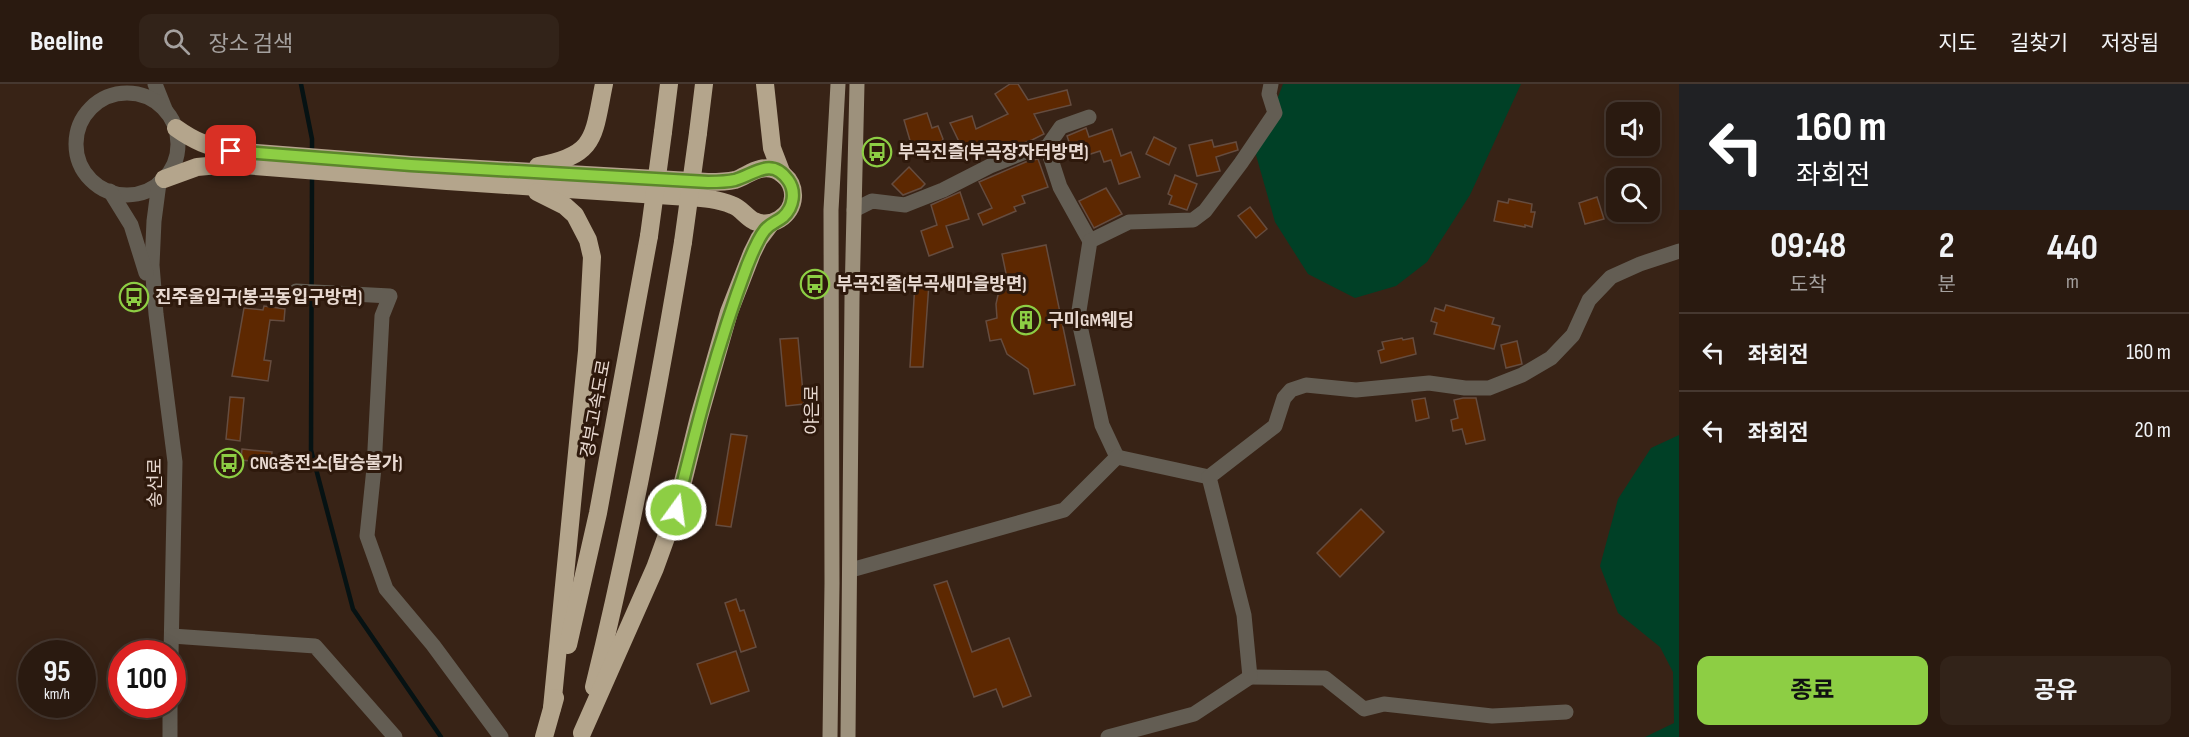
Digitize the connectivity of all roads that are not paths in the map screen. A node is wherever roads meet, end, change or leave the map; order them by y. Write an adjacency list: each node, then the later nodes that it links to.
1 (107, 84): 10 (street)
2 (155, 84): 11 (street)
3 (604, 84): 17 (highway)
4 (669, 84): 34 (highway, 경부고속도로, bridge)
5 (704, 84): 37 (highway, bridge)
6 (765, 84): 18 (highway)
7 (838, 84): 42 (main road, 야은로)
8 (857, 84): 22 (main road)
9 (1271, 84): 24 (street)
10 (95, 104): 11 (street); 21 (street)
11 (165, 109): 13 (street)
12 (1089, 117): 14 (street)
13 (176, 128): 15 (highway); 19 (street)
14 (1047, 147): 22 (street); 24 (street)
15 (280, 162): 16 (highway); 19 (highway)
16 (410, 171): 17 (highway); 20 (highway)
17 (510, 171): 18 (highway)
18 (782, 174): 23 (highway)
19 (162, 181): 21 (street); 27 (street)
20 (523, 187): 23 (highway); 34 (highway)
21 (110, 191): 27 (street)
22 (854, 210): 30 (main road)
23 (771, 223): 37 (highway)
24 (1090, 241): 28 (street)
25 (1679, 252): 29 (street)
26 (296, 291): 40 (street)
27 (156, 314): 31 (street, 송선로)
28 (1117, 457): 29 (street); 30 (street)
29 (1209, 477): 33 (street)
30 (851, 570): 43 (main road)
31 (172, 636): 32 (street, 송선로); 39 (street)
32 (172, 640)
33 (1250, 677): 35 (street); 44 (street)
34 (552, 708): 41 (highway, 경부고속도로)
35 (1566, 712)
36 (170, 718): 38 (street)
37 (582, 735)
38 (170, 737)
39 (395, 737)
40 (501, 737)
41 (544, 737)
42 (830, 737)
43 (848, 737)
44 (1108, 737)

